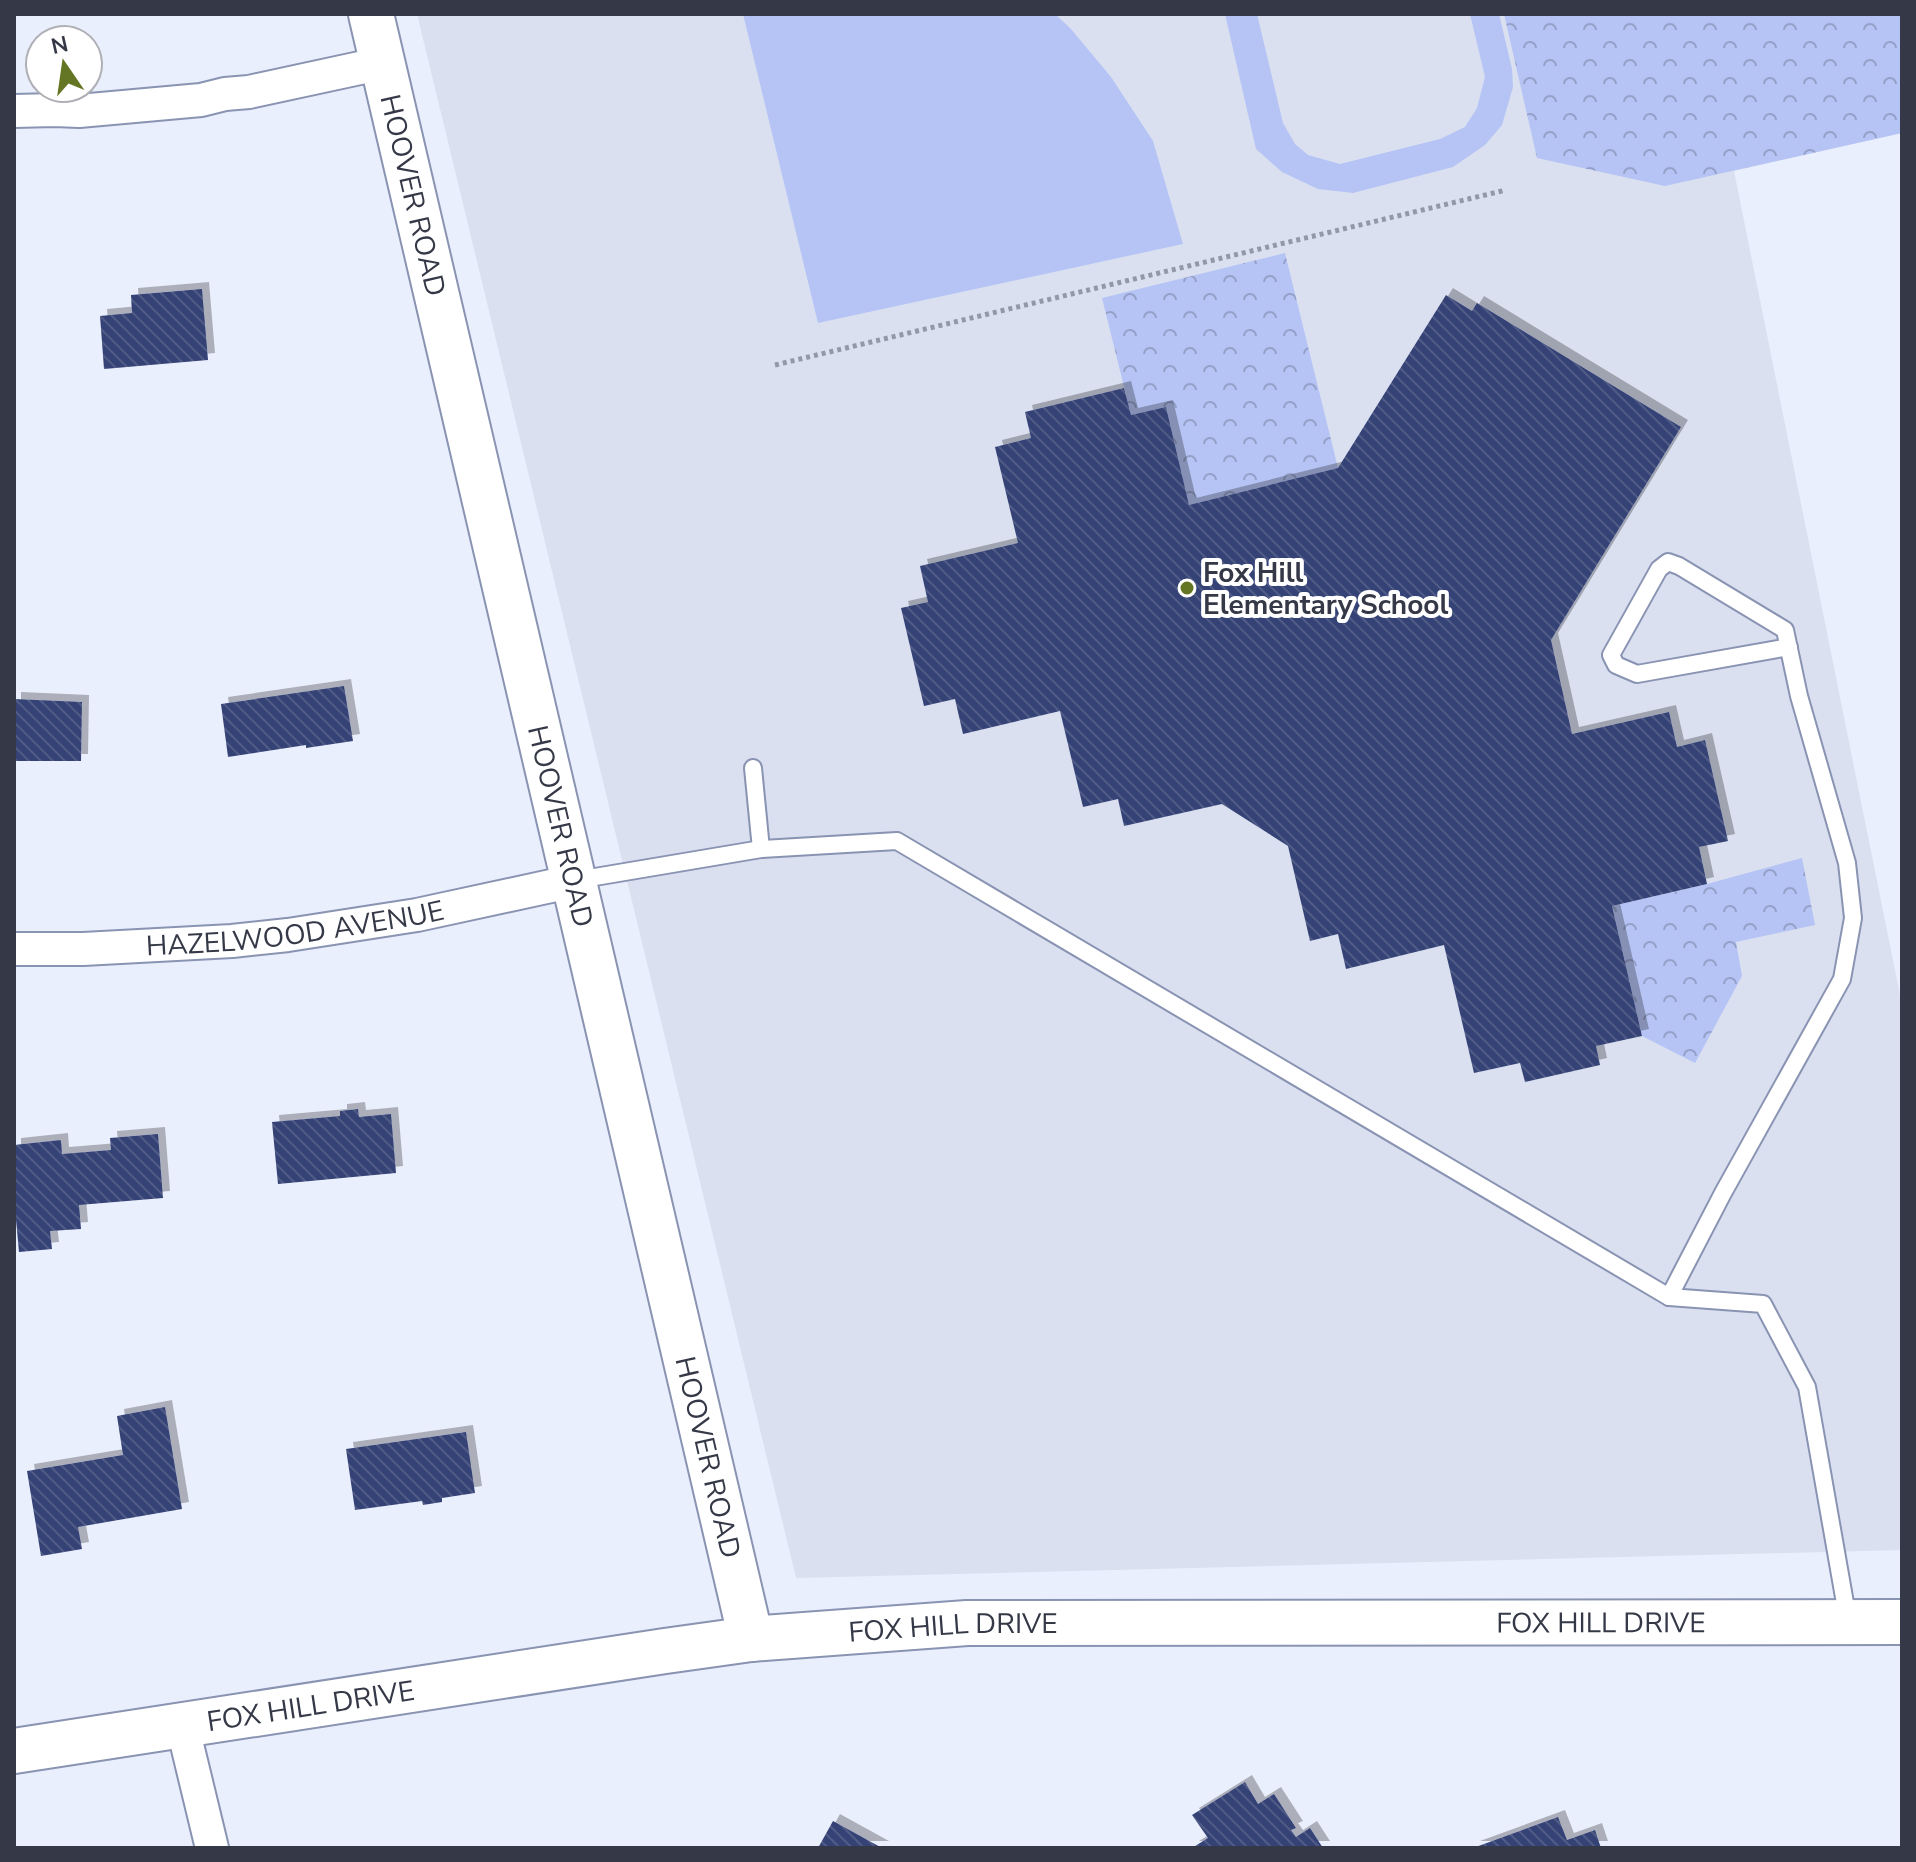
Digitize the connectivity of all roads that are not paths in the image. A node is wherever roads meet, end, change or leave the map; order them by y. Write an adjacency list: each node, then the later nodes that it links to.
1 (371, 14): 2 (street, HOOVER ROAD)
2 (383, 63): 3 (street); 7 (street, HOOVER ROAD)
3 (14, 111)
4 (1789, 647): 4 (lane); 9 (lane)
5 (753, 768): 6 (lane)
6 (761, 849): 7 (lane); 9 (lane)
7 (574, 881): 8 (street, HAZELWOOD AVENUE); 12 (street, HOOVER ROAD)
8 (14, 949)
9 (1669, 1297): 10 (lane)
10 (1848, 1622): 11 (street, FOX HILL DRIVE); 12 (street, FOX HILL DRIVE)
11 (1902, 1622)
12 (751, 1639): 13 (street, FOX HILL DRIVE)
13 (182, 1724): 14 (street, FOX HILL DRIVE); 15 (street)
14 (14, 1751)
15 (212, 1848)

